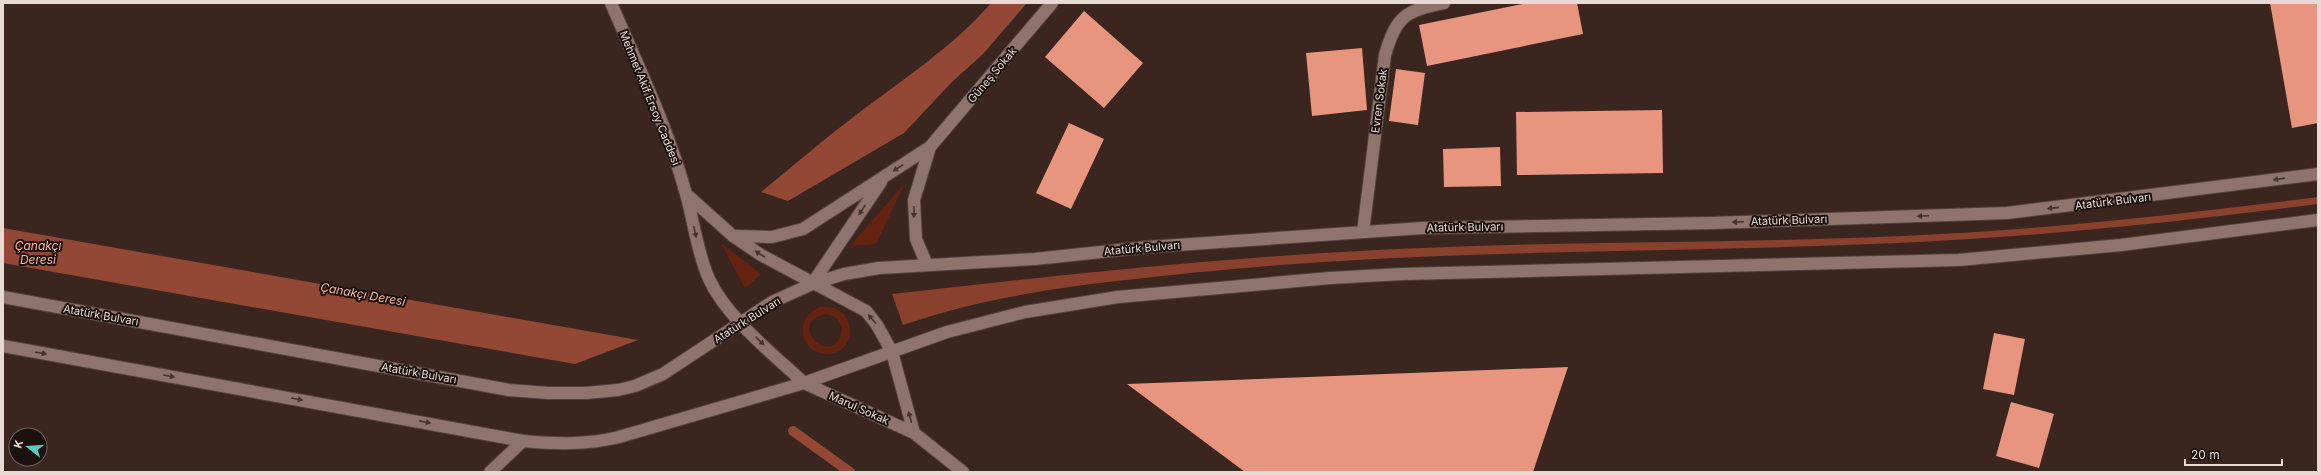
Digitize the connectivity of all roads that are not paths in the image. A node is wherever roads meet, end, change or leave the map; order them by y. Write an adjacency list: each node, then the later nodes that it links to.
1 (611, 3): 7 (main road, Mehmet Akif Ersoy Caddesi)
2 (1052, 3): 4 (main road, Güneş Sokak)
3 (1444, 3): 9 (main road, Evren Sokak)
4 (930, 147): 6 (main road, Güneş Sokak, one-way to 6); 11 (main road, Güneş Sokak, one-way to 11)
5 (2318, 174): 9 (main road, Atatürk Bulvarı, one-way to 9)
6 (884, 177): 10 (main road, Güneş Sokak); 12 (main road, Güneş Sokak, one-way to 12)
7 (686, 194): 10 (main road, Mehmet Akif Ersoy Caddesi); 14 (main road, Mehmet Akif Ersoy Caddesi, one-way to 14)
8 (2318, 220): 16 (main road)
9 (1363, 232): 11 (main road, Atatürk Bulvarı)
10 (733, 236): 12 (main road, Mehmet Akif Ersoy Caddesi, one-way to 10)
11 (927, 265): 12 (main road, Atatürk Bulvarı)
12 (812, 284): 14 (main road, Atatürk Bulvarı); 16 (main road, Mehmet Akif Ersoy Caddesi, one-way to 12)
13 (3, 297): 14 (main road, Atatürk Bulvarı)
14 (741, 323): 17 (main road, Mehmet Akif Ersoy Caddesi, one-way to 17)
15 (3, 346): 19 (main road, one-way to 19)
16 (892, 352): 17 (main road); 18 (main road, one-way to 16)
17 (804, 384): 18 (main road, Marul Sokak); 19 (main road)
18 (914, 433): 21 (main road, Marul Sokak)
19 (523, 441): 20 (main road)
20 (490, 472)
21 (963, 472)

